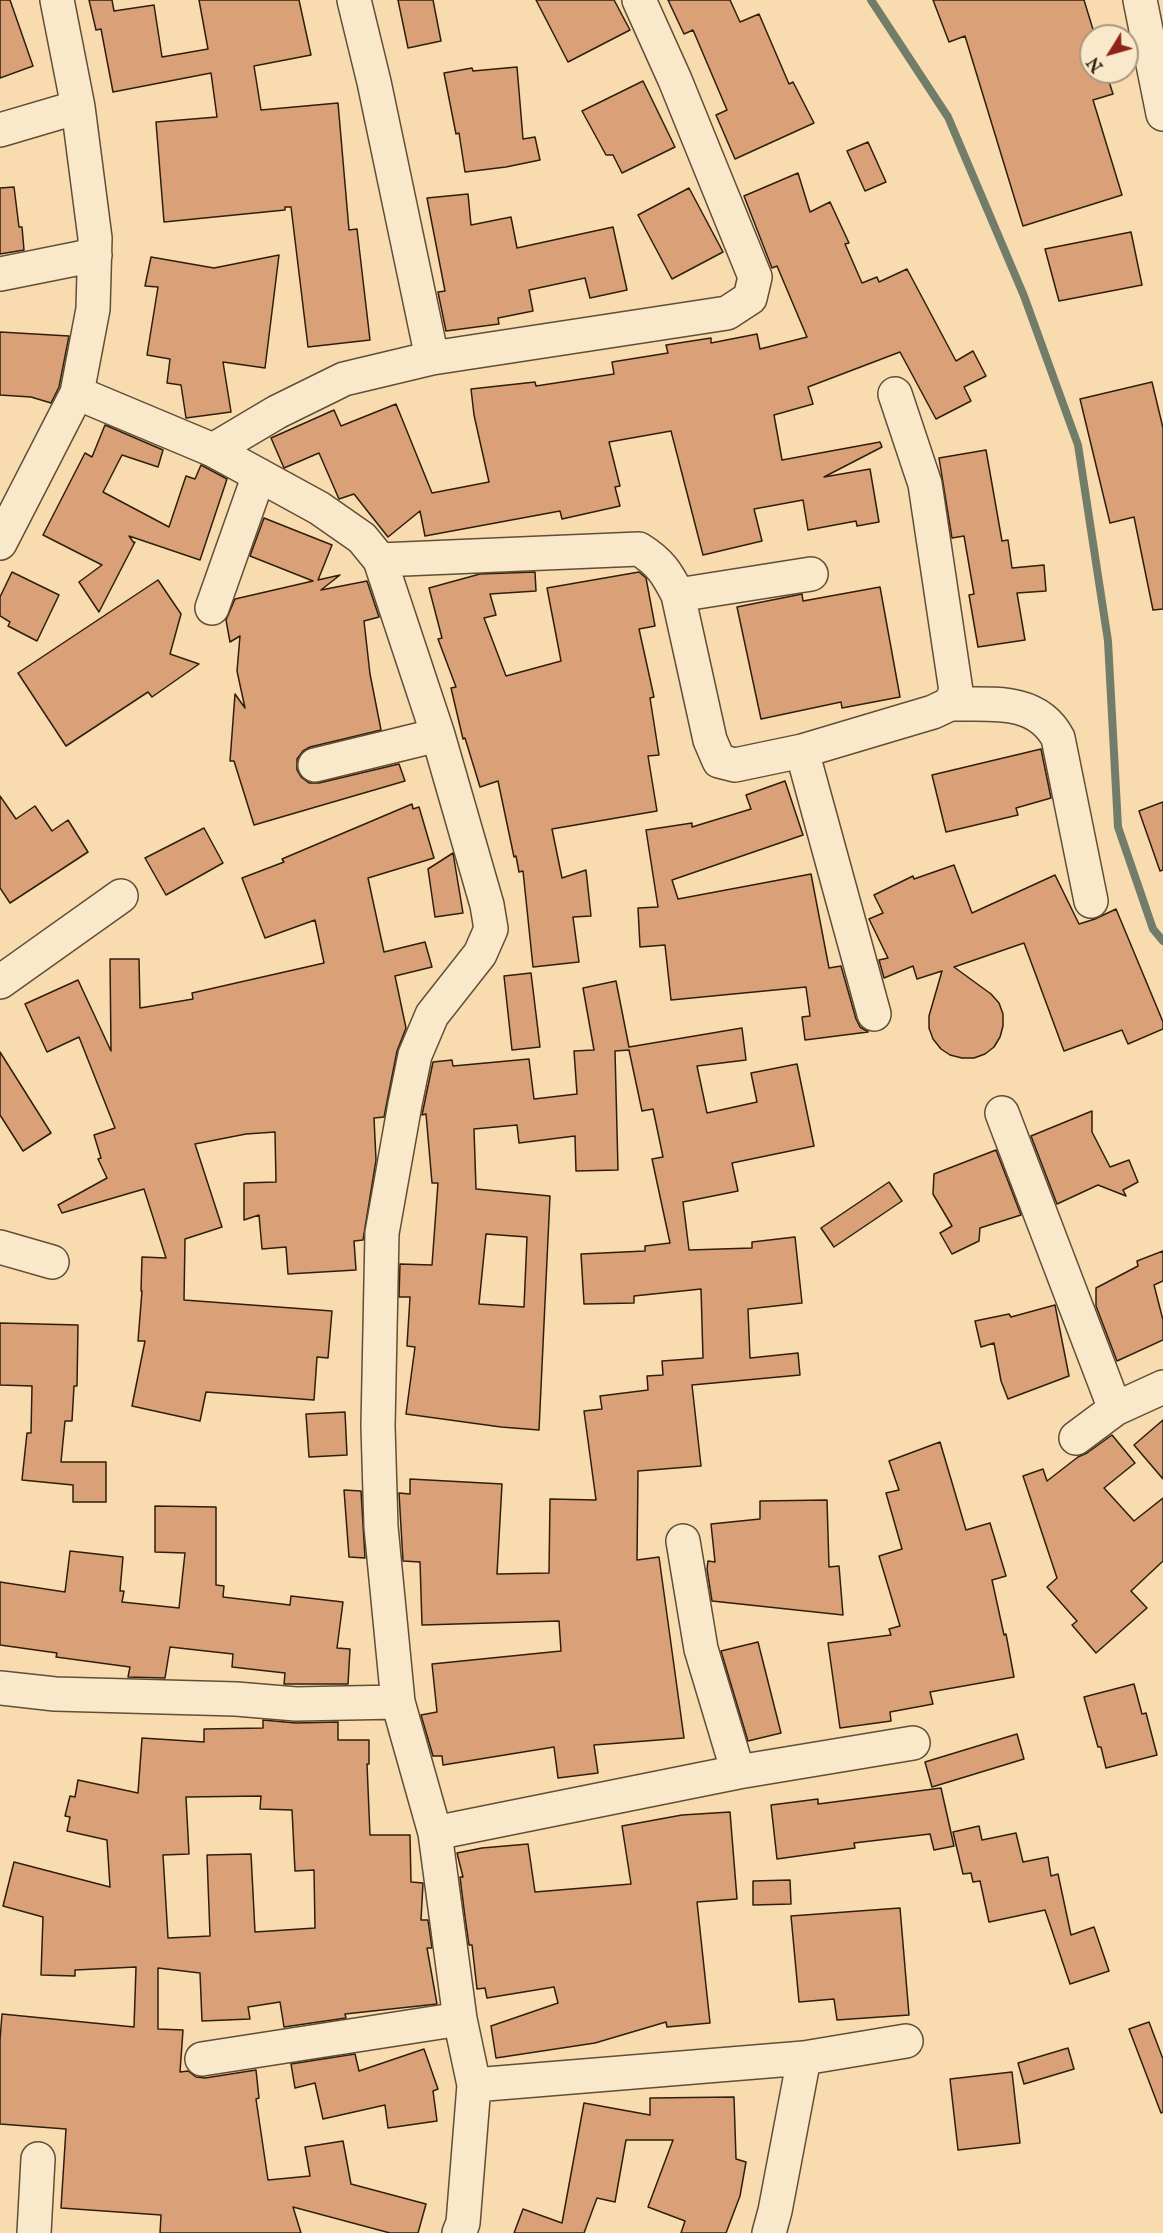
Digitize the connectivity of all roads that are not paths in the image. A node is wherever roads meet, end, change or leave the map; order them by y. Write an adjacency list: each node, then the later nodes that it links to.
1 (57, 0): 5 (street)
2 (354, 0): 10 (street)
3 (639, 0): 10 (street)
4 (1140, 0): 6 (street)
5 (78, 107): 7 (street); 8 (street)
6 (1163, 113)
7 (0, 130)
8 (95, 255): 9 (street); 11 (street)
9 (0, 274)
10 (432, 358): 13 (street)
11 (77, 393): 13 (street); 15 (street)
12 (895, 394): 20 (street)
13 (213, 450): 14 (street)
14 (259, 475): 16 (street); 19 (street)
15 (0, 543)
16 (380, 560): 18 (street); 21 (street)
17 (811, 574): 18 (street)
18 (678, 595): 22 (street)
19 (212, 608)
20 (950, 704): 22 (street); 25 (street)
21 (438, 735): 23 (street); 36 (street)
22 (802, 751): 27 (street)
23 (315, 765)
24 (121, 896): 26 (street)
25 (1091, 901)
26 (0, 982)
27 (874, 1014)
28 (1002, 1113): 32 (street)
29 (0, 1247): 30 (street)
30 (52, 1263)
31 (1163, 1387): 32 (street)
32 (1115, 1409): 33 (street)
33 (1076, 1438)
34 (683, 1540): 38 (street)
35 (0, 1688): 36 (street)
36 (398, 1702): 39 (street)
37 (913, 1743): 38 (street)
38 (738, 1772): 39 (street)
39 (435, 1833): 40 (street)
40 (460, 2019): 43 (street); 44 (street)
41 (906, 2041): 42 (street)
42 (804, 2058): 44 (street); 48 (street)
43 (202, 2059)
44 (474, 2085): 47 (street)
45 (38, 2159): 46 (street)
46 (34, 2233)
47 (459, 2233)
48 (769, 2233)

